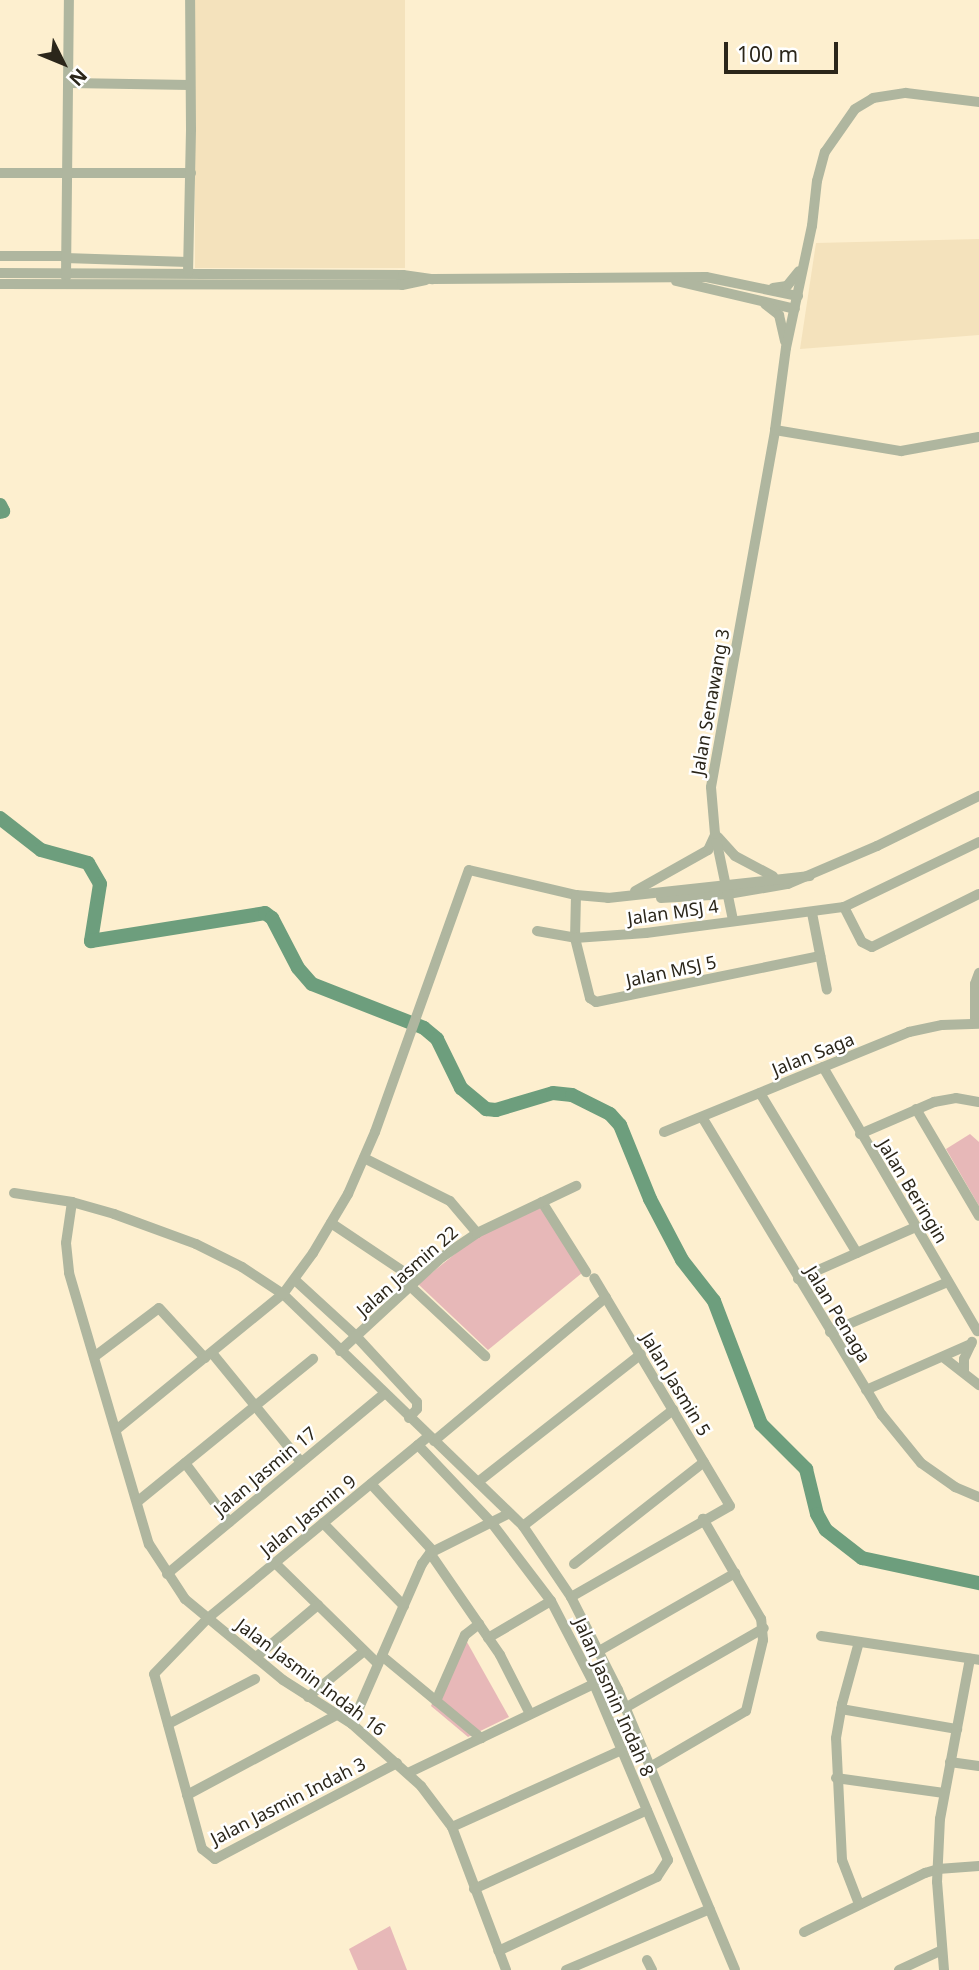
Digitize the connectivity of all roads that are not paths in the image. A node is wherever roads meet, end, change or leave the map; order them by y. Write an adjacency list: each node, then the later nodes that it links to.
1 (69, 0): 3 (street)
2 (190, 0): 4 (street)
3 (70, 83): 4 (street); 7 (street)
4 (190, 85): 8 (street)
5 (979, 102): 11 (street, Jalan Senawang 3)
6 (0, 173): 7 (street)
7 (68, 173): 8 (street); 10 (street)
8 (191, 173): 12 (street)
9 (0, 256): 10 (street)
10 (64, 258): 12 (street); 13 (street); 14 (street); 16 (street)
11 (804, 264): 21 (street); 22 (street, Jalan Senawang 3)
12 (188, 267): 14 (street); 18 (street)
13 (19, 272): 15 (street); 16 (street)
14 (103, 272): 16 (street)
15 (0, 273)
16 (63, 273): 19 (street); 20 (street)
17 (658, 277): 18 (street); 21 (street); 23 (street)
18 (433, 279): 20 (street)
19 (0, 283): 20 (street)
20 (149, 283)
21 (745, 285): 22 (street)
22 (798, 296): 24 (street, Jalan Senawang 3)
23 (756, 299): 24 (street); 25 (street)
24 (795, 309): 25 (street, Jalan Senawang 3)
25 (786, 348): 26 (street, Jalan Senawang 3)
26 (775, 430): 27 (street); 29 (street, Jalan Senawang 3)
27 (979, 437)
28 (979, 796): 31 (street)
29 (716, 834): 32 (street); 33 (street, Jalan Senawang 3); 36 (street)
30 (979, 842): 37 (street, Jalan MSJ 4)
31 (810, 876): 32 (street); 33 (street)
32 (788, 878): 33 (street)
33 (727, 889): 36 (street); 39 (street, Jalan Senawang 3)
34 (979, 894): 37 (street)
35 (576, 895): 36 (street); 41 (street); 53 (street)
36 (608, 898)
37 (844, 907): 38 (street, Jalan MSJ 4)
38 (813, 913): 39 (street, Jalan MSJ 4); 42 (street)
39 (733, 920): 41 (street, Jalan MSJ 4)
40 (537, 931): 41 (street, Jalan MSJ 4)
41 (575, 938): 42 (street, Jalan MSJ 5)
42 (820, 956): 44 (street)
43 (979, 972): 45 (street)
44 (827, 990)
45 (977, 1024): 46 (street, Jalan Saga)
46 (823, 1067): 47 (street, Jalan Saga); 52 (street, Jalan Beringin)
47 (760, 1093): 50 (street, Jalan Saga); 62 (street)
48 (979, 1102): 49 (street)
49 (916, 1109): 52 (street); 58 (street)
50 (702, 1116): 51 (street, Jalan Saga); 63 (street, Jalan Penaga)
51 (664, 1132)
52 (860, 1134): 60 (street, Jalan Beringin)
53 (364, 1158): 59 (street); 61 (street)
54 (576, 1186): 57 (street, Jalan Jasmin 22)
55 (14, 1193): 56 (street)
56 (72, 1202): 67 (street); 77 (street, Jalan Jasmin Indah 16)
57 (542, 1202): 61 (street, Jalan Jasmin 22); 68 (street, Jalan Jasmin 5)
58 (979, 1216)
59 (331, 1223): 64 (street); 66 (street)
60 (916, 1227): 62 (street); 65 (street, Jalan Beringin)
61 (477, 1233): 66 (street, Jalan Jasmin 22)
62 (857, 1253): 63 (street)
63 (798, 1279): 70 (street, Jalan Penaga)
64 (296, 1281): 67 (street); 71 (street)
65 (948, 1282): 69 (street, Jalan Beringin); 70 (street)
66 (413, 1283): 71 (street, Jalan Jasmin 22); 76 (street)
67 (284, 1294): 73 (street); 75 (street)
68 (606, 1297): 74 (street, Jalan Jasmin 5); 88 (street, Jalan Jasmin 9)
69 (978, 1328): 72 (street)
70 (830, 1332): 82 (street, Jalan Penaga)
71 (356, 1336): 73 (street, Jalan Jasmin 22); 86 (street)
72 (971, 1344): 78 (street); 80 (street)
73 (340, 1351): 83 (street)
74 (640, 1354): 85 (street, Jalan Jasmin 5); 93 (street)
75 (209, 1356): 77 (street); 84 (street); 87 (street)
76 (485, 1356)
77 (94, 1357): 87 (street, Jalan Jasmin Indah 16)
78 (943, 1357): 80 (street); 82 (street)
79 (313, 1359): 84 (street)
80 (964, 1372): 81 (street)
81 (979, 1385)
82 (866, 1390): 95 (street, Jalan Penaga)
83 (384, 1394): 86 (street); 90 (street, Jalan Jasmin 17)
84 (255, 1406): 90 (street); 92 (street)
85 (673, 1410): 91 (street, Jalan Jasmin 5); 102 (street)
86 (408, 1418): 88 (street)
87 (116, 1430): 96 (street, Jalan Jasmin Indah 16)
88 (431, 1438): 89 (street, Jalan Jasmin 9); 93 (street)
89 (418, 1446): 94 (street, Jalan Jasmin 9); 100 (street, Jalan Jasmin Indah 8)
90 (301, 1462): 99 (street, Jalan Jasmin 17)
91 (704, 1462): 98 (street, Jalan Jasmin 5); 105 (street)
92 (185, 1463): 96 (street); 99 (street)
93 (478, 1482): 97 (street)
94 (371, 1484): 101 (street, Jalan Jasmin 9); 103 (street)
95 (979, 1497)
96 (137, 1502): 107 (street, Jalan Jasmin Indah 16)
97 (510, 1513): 100 (street); 102 (street)
98 (704, 1519): 106 (street); 108 (street)
99 (229, 1522): 107 (street, Jalan Jasmin 17)
100 (491, 1522): 103 (street); 109 (street, Jalan Jasmin Indah 8)
101 (323, 1523): 104 (street, Jalan Jasmin 9); 111 (street)
102 (523, 1526): 108 (street)
103 (431, 1552): 111 (street); 113 (street)
104 (275, 1563): 110 (street); 112 (street, Jalan Jasmin 9)
105 (574, 1564)
106 (735, 1573): 114 (street); 119 (street)
107 (167, 1574): 112 (street, Jalan Jasmin Indah 16)
108 (571, 1597): 119 (street)
109 (551, 1601): 116 (street); 124 (street, Jalan Jasmin Indah 8)
110 (318, 1605): 118 (street); 120 (street)
111 (404, 1606): 122 (street)
112 (208, 1618): 120 (street, Jalan Jasmin Indah 16); 131 (street, Jalan Jasmin Indah 3)
113 (479, 1624): 116 (street); 126 (street)
114 (764, 1628): 127 (street); 139 (street)
115 (821, 1636): 117 (street)
116 (488, 1638): 129 (street)
117 (859, 1642): 121 (street); 128 (street)
118 (364, 1650): 122 (street); 125 (street)
119 (599, 1651): 127 (street)
120 (256, 1657): 125 (street, Jalan Jasmin Indah 16)
121 (974, 1659): 133 (street)
122 (380, 1660): 126 (street); 132 (street)
123 (255, 1679): 131 (street)
124 (594, 1684): 129 (street); 135 (street, Jalan Jasmin Indah 8)
125 (308, 1697): 130 (street, Jalan Jasmin Indah 16)
126 (436, 1701): 134 (street)
127 (625, 1708): 139 (street)
128 (841, 1709): 133 (street); 141 (street)
129 (530, 1714): 134 (street)
130 (337, 1715): 132 (street, Jalan Jasmin Indah 16); 143 (street)
131 (168, 1724): 143 (street, Jalan Jasmin Indah 3)
132 (352, 1724): 137 (street, Jalan Jasmin Indah 16)
133 (957, 1730): 136 (street)
134 (481, 1738): 140 (street)
135 (622, 1750): 144 (street, Jalan Jasmin Indah 8); 145 (street)
136 (950, 1762): 138 (street); 142 (street)
137 (397, 1763): 140 (street, Jalan Jasmin Indah 16); 143 (street, Jalan Jasmin Indah 3)
138 (979, 1766)
139 (650, 1767): 150 (street)
140 (408, 1773): 145 (street, Jalan Jasmin Indah 16)
141 (836, 1779): 142 (street); 149 (street)
142 (944, 1793): 147 (street)
143 (187, 1795)
144 (647, 1810): 148 (street); 153 (street, Jalan Jasmin Indah 8)
145 (452, 1827): 148 (street, Jalan Jasmin Indah 16)
146 (979, 1866): 147 (street)
147 (938, 1869): 149 (street); 152 (street)
148 (474, 1889): 153 (street, Jalan Jasmin Indah 16)
149 (859, 1904): 151 (street)
150 (709, 1909): 154 (street); 157 (street)
151 (804, 1932)
152 (942, 1950): 158 (street); 159 (street)
153 (498, 1951): 155 (street, Jalan Jasmin Indah 16)
154 (578, 1968): 156 (street)
155 (506, 1970)
156 (566, 1970)
157 (735, 1970)
158 (899, 1970)
159 (944, 1970)

